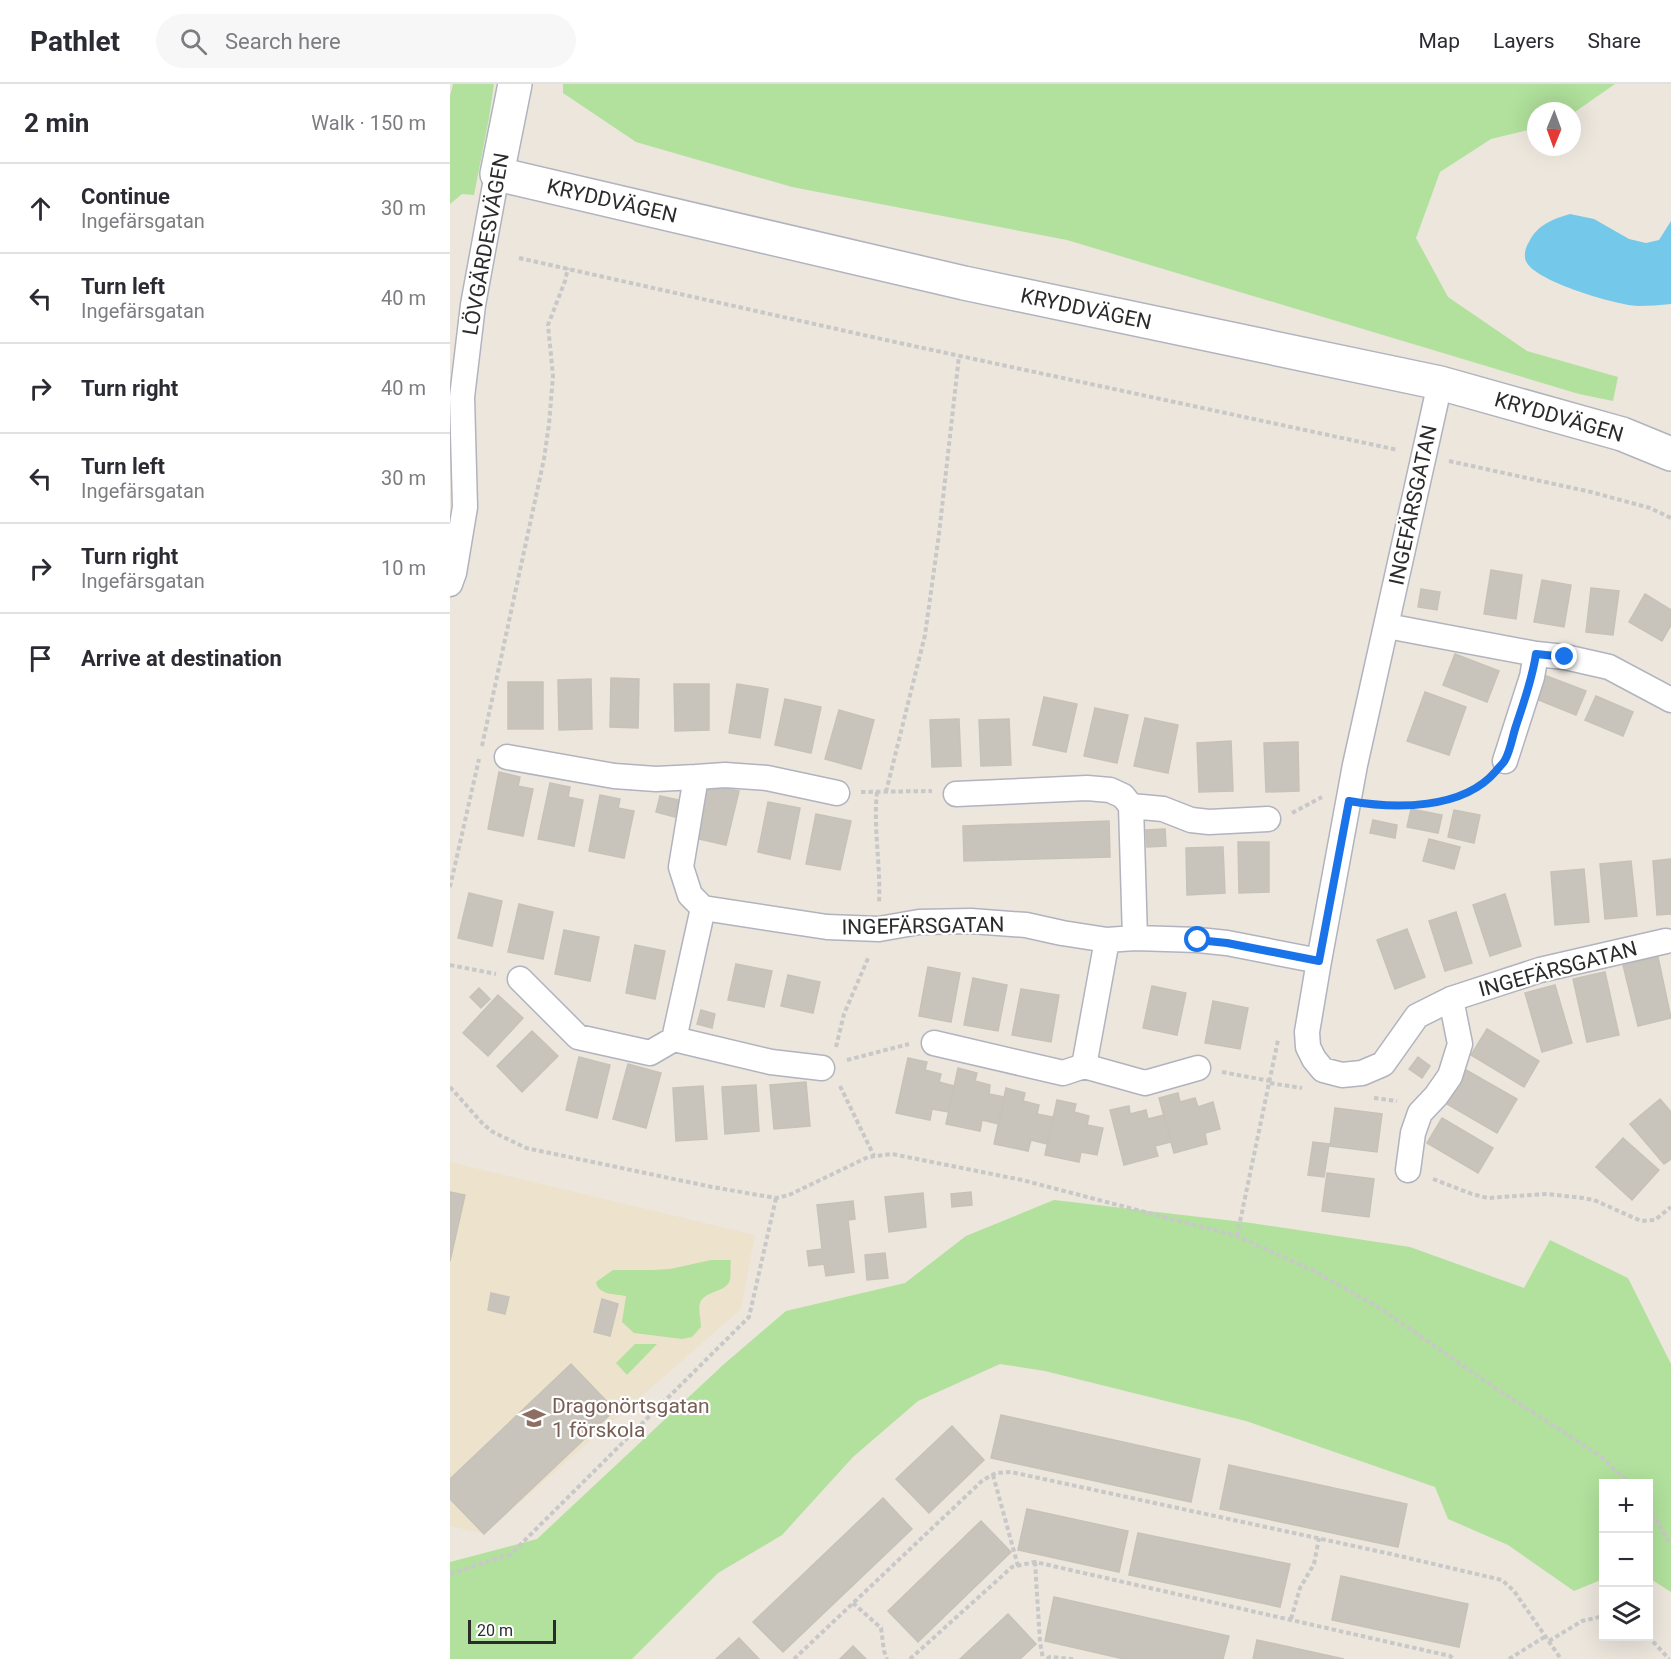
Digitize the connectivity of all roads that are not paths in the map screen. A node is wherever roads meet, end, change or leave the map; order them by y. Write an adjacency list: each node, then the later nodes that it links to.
1 (515, 84): 2 (street, LÖVGÄRDESVÄGEN)
2 (497, 174): 3 (street, KRYDDVÄGEN); 5 (street, LÖVGÄRDESVÄGEN)
3 (1440, 383): 4 (street, KRYDDVÄGEN); 6 (street, INGEFÄRSGATAN)
4 (1671, 454)
5 (450, 584)
6 (1387, 626): 7 (street); 20 (street, INGEFÄRSGATAN)
7 (1536, 654): 8 (street); 10 (street)
8 (1671, 700)
9 (507, 757): 11 (street)
10 (1504, 761)
11 (696, 777): 12 (street); 16 (street)
12 (837, 793)
13 (956, 794): 14 (street)
14 (1131, 806): 15 (street); 17 (street)
15 (1268, 819)
16 (703, 908): 18 (street, INGEFÄRSGATAN); 23 (street)
17 (1135, 938): 18 (street, INGEFÄRSGATAN); 20 (street, INGEFÄRSGATAN)
18 (1107, 940): 26 (street)
19 (1666, 941): 22 (street, INGEFÄRSGATAN)
20 (1319, 961): 22 (street, INGEFÄRSGATAN)
21 (520, 979): 23 (street)
22 (1451, 999): 28 (street, INGEFÄRSGATAN)
23 (674, 1039): 25 (street)
24 (934, 1042): 26 (street)
25 (827, 1066)
26 (1084, 1066): 27 (street)
27 (1198, 1068)
28 (1408, 1170)

